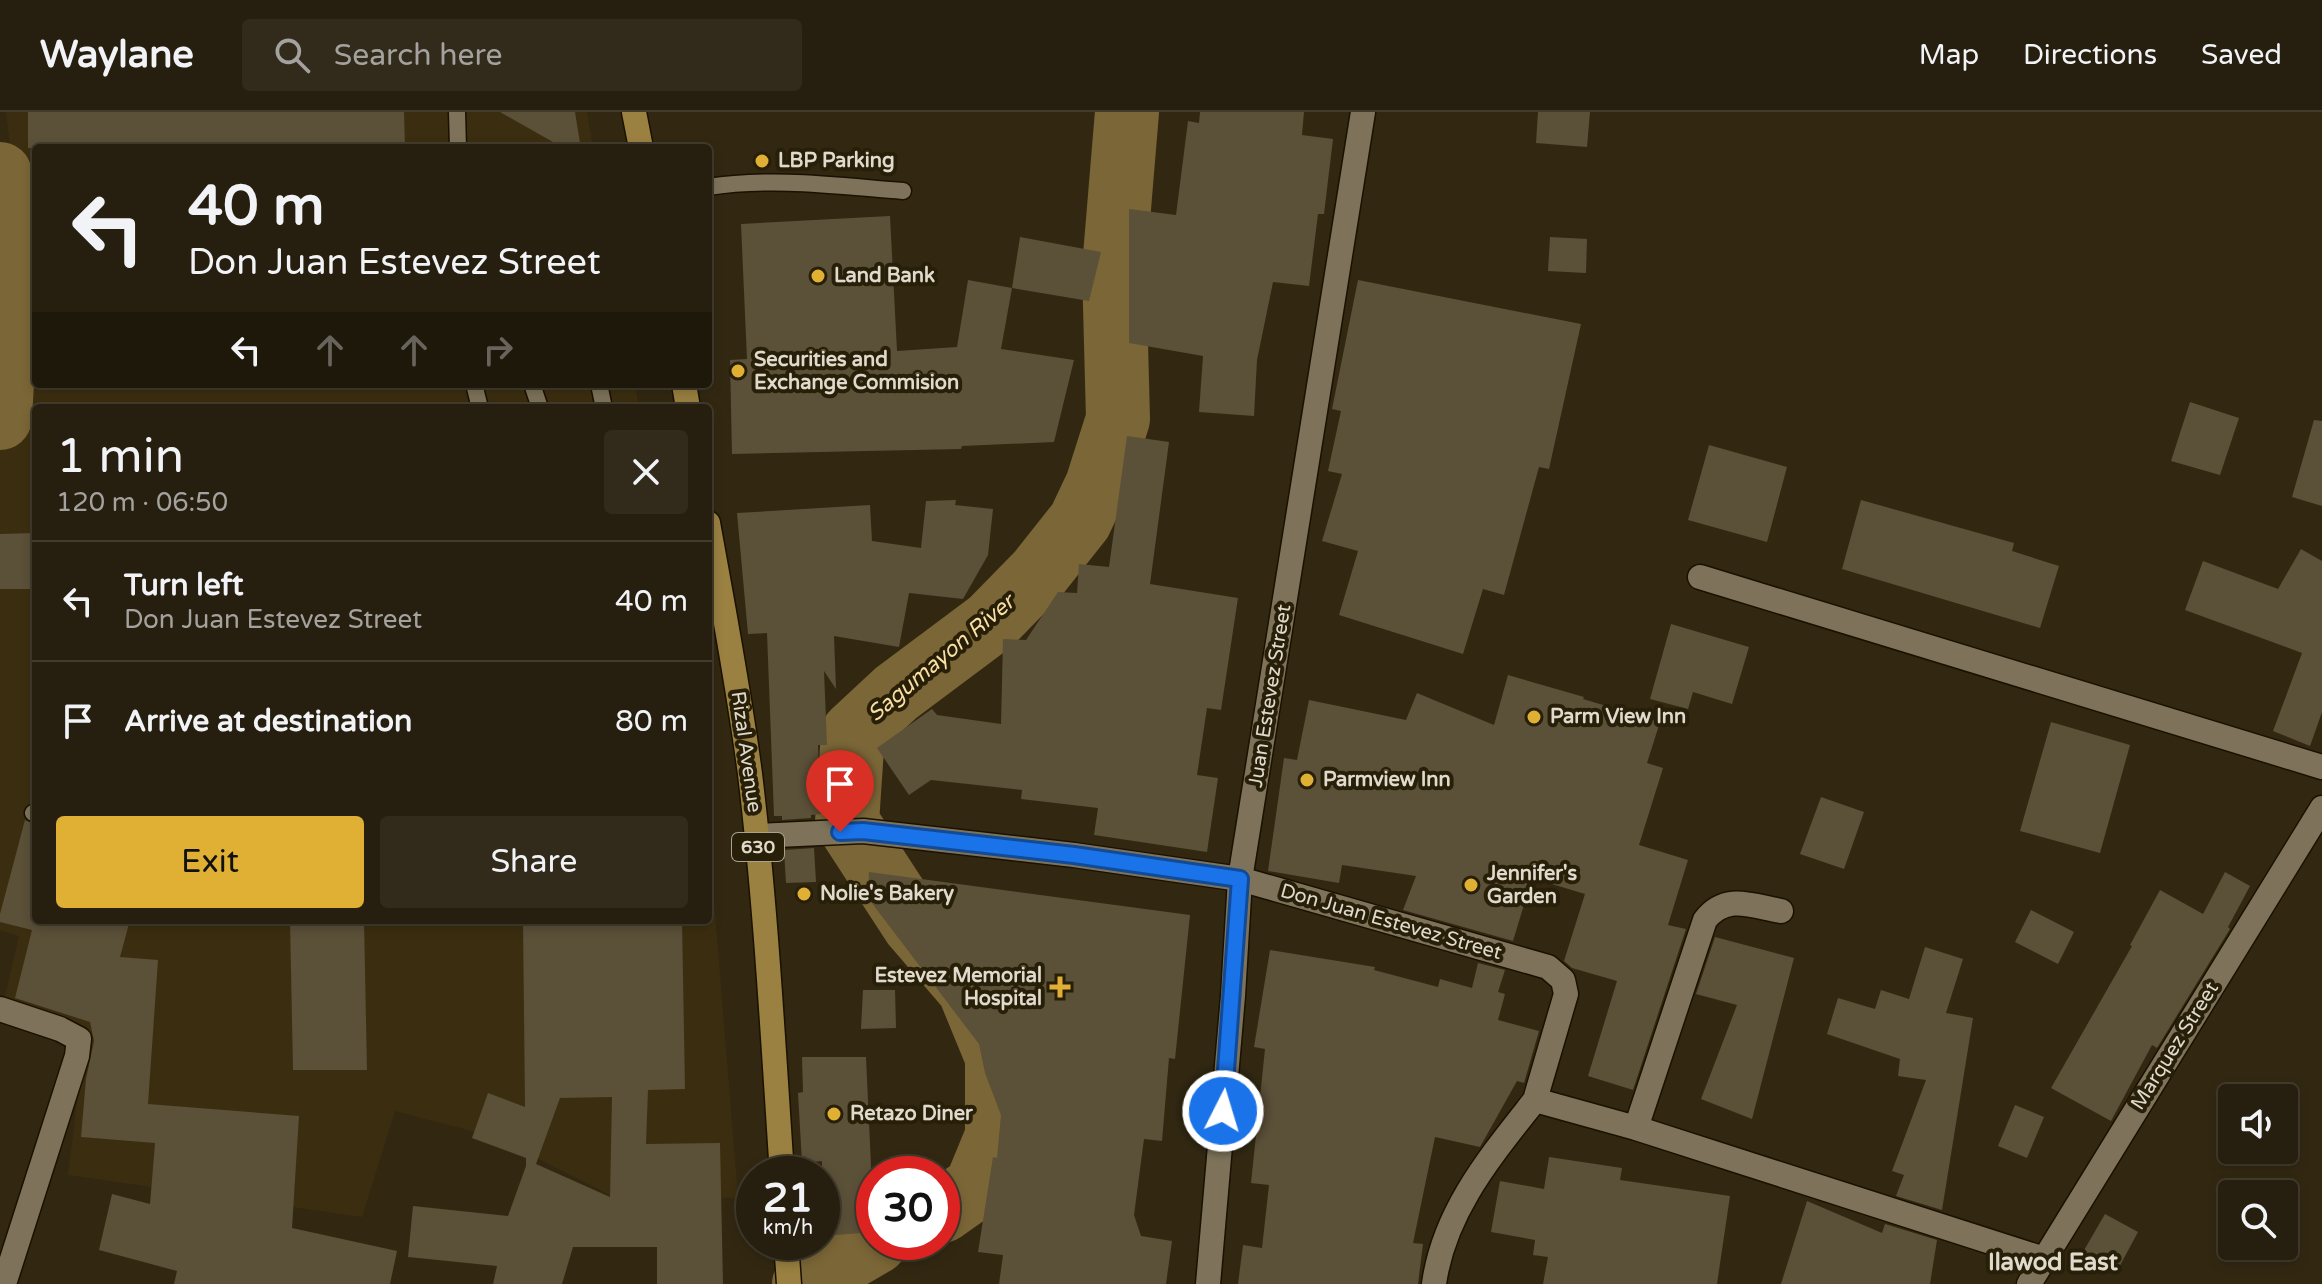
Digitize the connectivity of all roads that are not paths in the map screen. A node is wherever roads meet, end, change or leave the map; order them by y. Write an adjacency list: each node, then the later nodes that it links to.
1 (457, 112): 4 (lane)
2 (634, 112): 5 (main road)
3 (1363, 112): 14 (street, Juan Estevez Street)
4 (458, 144)
5 (640, 144)
6 (712, 186): 7 (lane)
7 (903, 191)
8 (712, 567): 10 (main road, Rizal Avenue / 630)
9 (1700, 577): 11 (street)
10 (715, 600): 13 (main road, Rizal Avenue / 630)
11 (2322, 767)
12 (2322, 808): 20 (street, Marquez Street)
13 (757, 836): 14 (street, Don Juan Estevez Street); 19 (main road, Rizal Avenue / 630)
14 (1240, 879): 17 (street, Don Juan Estevez Street); 24 (street, Juan Estevez Street)
15 (1781, 911): 18 (street)
16 (0, 1009): 22 (street)
17 (1535, 1100): 18 (street); 25 (street, Don Juan Estevez Street)
18 (1636, 1128): 20 (street)
19 (781, 1156)
20 (2044, 1259): 26 (street, Marquez Street)
21 (787, 1260): 23 (main road)
22 (4, 1284)
23 (789, 1284)
24 (1208, 1284)
25 (1434, 1284)
26 (2029, 1284)

